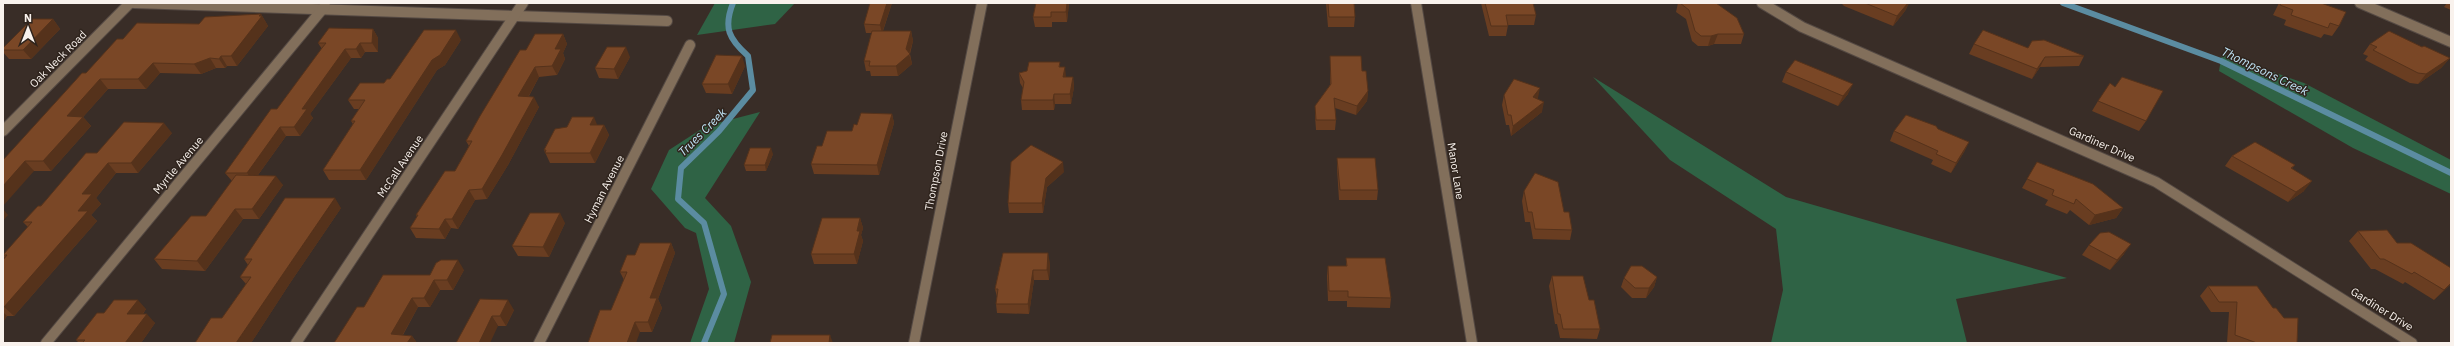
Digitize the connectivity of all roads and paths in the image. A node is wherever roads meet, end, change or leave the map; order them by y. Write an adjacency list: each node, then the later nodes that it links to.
1 (130, 3): 13 (street, Oak Neck Road)
2 (134, 3): 8 (street)
3 (523, 3): 9 (street, McCall Avenue)
4 (982, 3): 17 (street, Thompson Drive)
5 (1416, 3): 18 (street, Manor Lane)
6 (1762, 3): 19 (street, Gardiner Drive)
7 (2360, 3): 11 (street)
8 (325, 6): 9 (street); 14 (street, Myrtle Avenue)
9 (515, 16): 10 (street); 15 (street, McCall Avenue)
10 (667, 21)
11 (2451, 42)
12 (690, 45): 16 (street, Hyman Avenue)
13 (3, 131)
14 (46, 343)
15 (296, 343)
16 (539, 343)
17 (914, 343)
18 (1472, 343)
19 (2412, 343)

